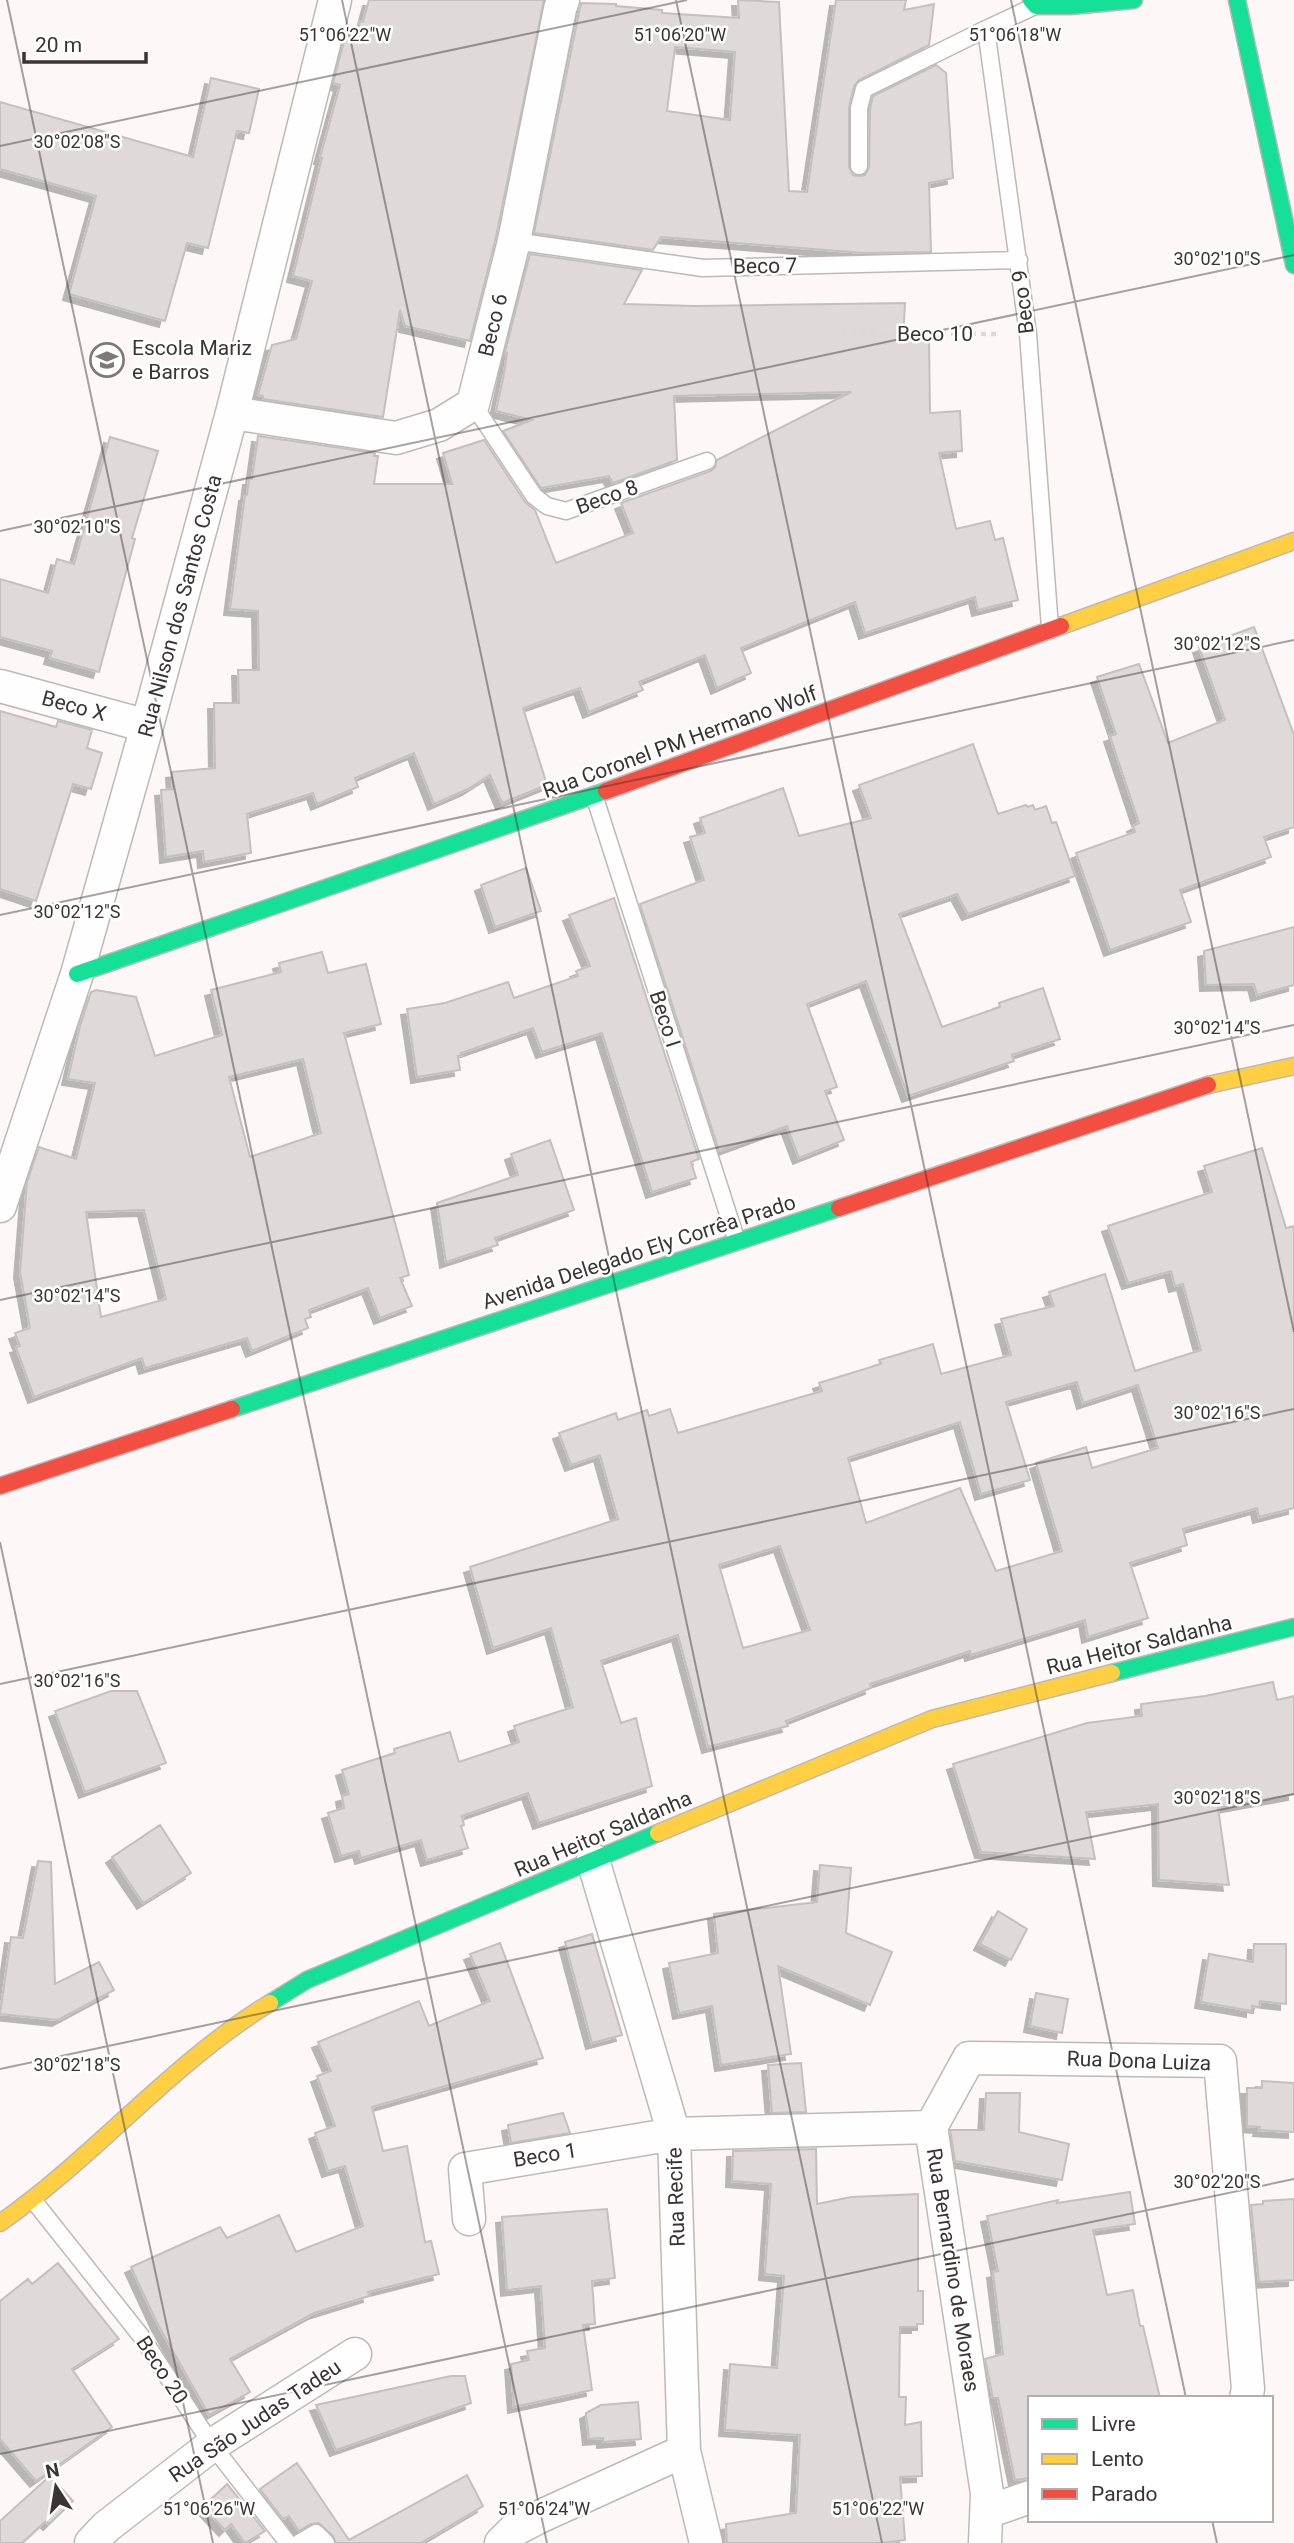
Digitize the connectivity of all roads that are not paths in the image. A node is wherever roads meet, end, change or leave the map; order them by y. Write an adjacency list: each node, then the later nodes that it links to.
1 (335, 0): 12 (street, Rua Nilson dos Santos Costa)
2 (564, 0): 8 (street, Beco 6)
3 (1134, 0): 5 (street)
4 (1237, 0): 10 (street)
5 (1033, 3): 6 (lane)
6 (986, 29): 7 (lane); 9 (lane, Beco 9)
7 (859, 166)
8 (514, 241): 9 (lane, Beco 7); 11 (street, Beco 6)
9 (1018, 260): 15 (lane, Beco 9)
10 (1294, 265)
11 (473, 404): 12 (street); 13 (lane, Beco 8)
12 (232, 413): 17 (street, Rua Nilson dos Santos Costa)
13 (706, 461)
14 (1294, 541): 15 (street, Rua Coronel PM Hermano Wolf)
15 (1050, 631): 18 (street, Rua Coronel PM Hermano Wolf)
16 (0, 686): 17 (street, Beco X)
17 (147, 726): 19 (street, Rua Nilson dos Santos Costa)
18 (594, 795): 19 (street, Rua Coronel PM Hermano Wolf); 22 (lane, Beco I)
19 (77, 974): 21 (street, Rua Nilson dos Santos Costa)
20 (1294, 1066): 22 (street, Avenida Delegado Ely Corrêa Prado)
21 (0, 1206)
22 (737, 1242): 23 (street, Avenida Delegado Ely Corrêa Prado)
23 (0, 1486)
24 (1294, 1627): 25 (street, Rua Heitor Saldanha)
25 (593, 1860): 27 (street, Rua Recife); 28 (street, Rua Heitor Saldanha)
26 (930, 2127): 27 (street, Rua Bernardino de Moraes); 32 (street, Rua Dona Luiza); 36 (street, Rua Bernardino de Moraes)
27 (674, 2134): 29 (street, Beco 1); 34 (street, Rua Recife)
28 (33, 2200): 30 (street, Rua Heitor Saldanha); 33 (lane, Beco 20)
29 (469, 2219)
30 (0, 2223)
31 (355, 2354): 33 (street, Rua São Judas Tadeu)
32 (1246, 2396)
33 (212, 2445): 37 (street, Rua São Judas Tadeu); 38 (lane, Beco 20)
34 (684, 2452): 41 (street); 42 (street, Rua Recife)
35 (1028, 2498): 36 (street)
36 (987, 2512): 43 (street, Rua Bernardino de Moraes)
37 (91, 2543)
38 (288, 2543)
39 (299, 2543): 40 (lane)
40 (326, 2543)
41 (501, 2543)
42 (706, 2543)
43 (985, 2543)

